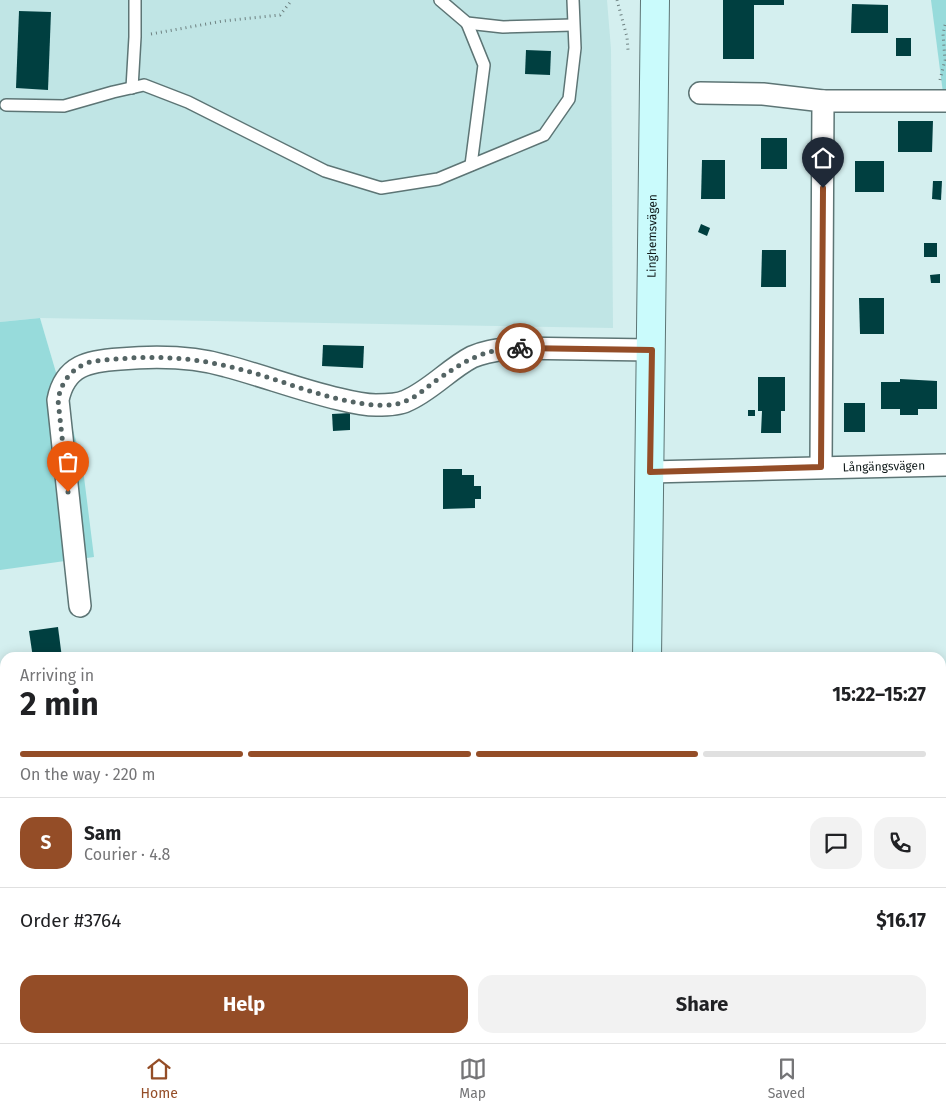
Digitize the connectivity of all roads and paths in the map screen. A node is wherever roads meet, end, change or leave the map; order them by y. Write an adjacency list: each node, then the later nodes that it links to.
1 (135, 0): 9 (lane)
2 (292, 0): 9 (path)
3 (440, 0): 7 (lane)
4 (574, 0): 8 (lane)
5 (655, 0): 16 (main road, Linghemsvägen)
6 (946, 21): 13 (path)
7 (467, 23): 8 (lane); 15 (lane)
8 (573, 25): 15 (lane)
9 (135, 37): 10 (lane)
10 (132, 88): 14 (lane); 15 (lane)
11 (700, 93): 12 (street)
12 (823, 101): 13 (street); 18 (street)
13 (943, 101)
14 (6, 105)
15 (471, 165)
16 (652, 350): 19 (main road, Linghemsvägen); 20 (street)
17 (946, 465): 18 (street, Långängsvägen)
18 (821, 467): 19 (street, Långängsvägen)
19 (650, 472): 21 (main road, Linghemsvägen)
20 (80, 606)
21 (647, 652)

